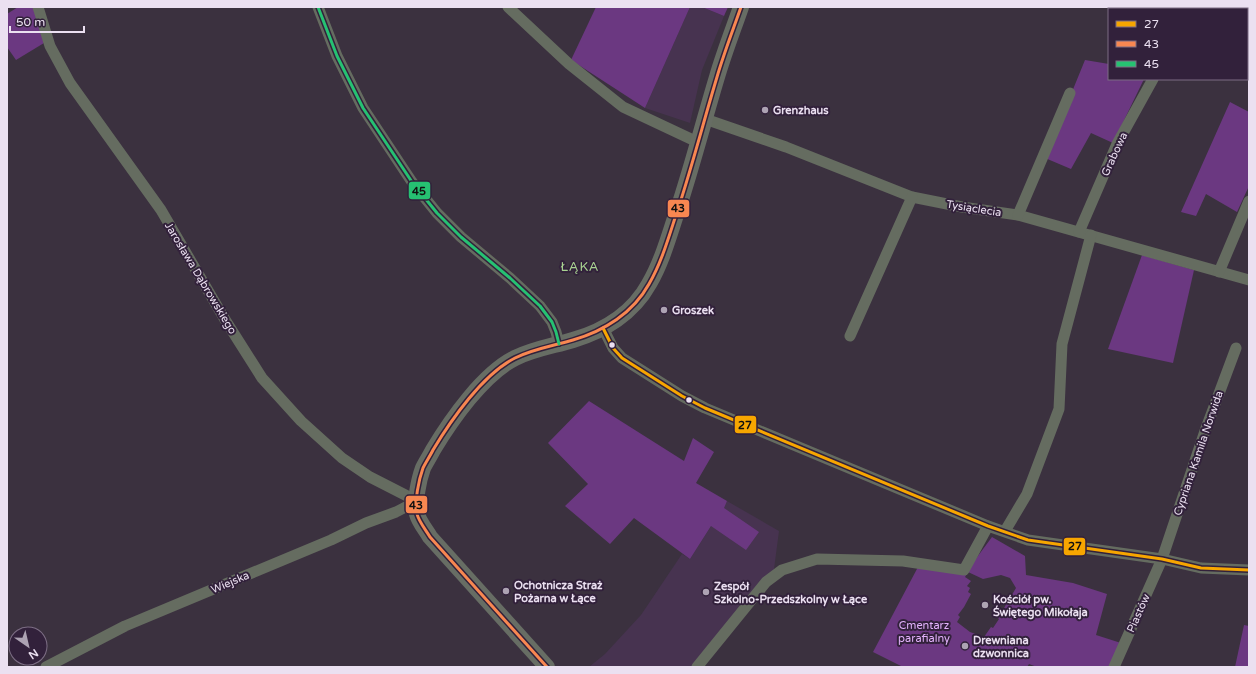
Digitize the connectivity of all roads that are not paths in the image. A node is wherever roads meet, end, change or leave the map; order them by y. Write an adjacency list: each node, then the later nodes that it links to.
1 (38, 7): 20 (street, Jarosława Dąbrowskiego)
2 (318, 7): 18 (street)
3 (508, 7): 8 (street)
4 (741, 7): 7 (main road)
5 (1152, 80): 12 (street, Grabowa)
6 (1070, 93): 11 (street)
7 (705, 119): 8 (main road); 9 (street, Tysiąclecia)
8 (699, 140): 16 (main road)
9 (912, 196): 11 (street, Tysiąclecia); 17 (street)
10 (1249, 201): 14 (street)
11 (1018, 215): 12 (street, Tysiąclecia)
12 (1079, 232): 13 (street, Tysiąclecia)
13 (1091, 235): 14 (street, Tysiąclecia); 22 (street)
14 (1220, 272): 15 (street, Tysiąclecia)
15 (1249, 280)
16 (603, 328): 18 (main road); 21 (street)
17 (850, 336)
18 (559, 344): 20 (main road)
19 (1236, 348): 23 (street, Cypriana Kamila Norwida)
20 (417, 501): 25 (street, Wiejska); 26 (main road)
21 (988, 526): 22 (street); 27 (street)
22 (1005, 531): 23 (street)
23 (1162, 559): 24 (street); 28 (street, Piastów)
24 (1249, 570)
25 (46, 667)
26 (547, 667)
27 (697, 667)
28 (1114, 667)

